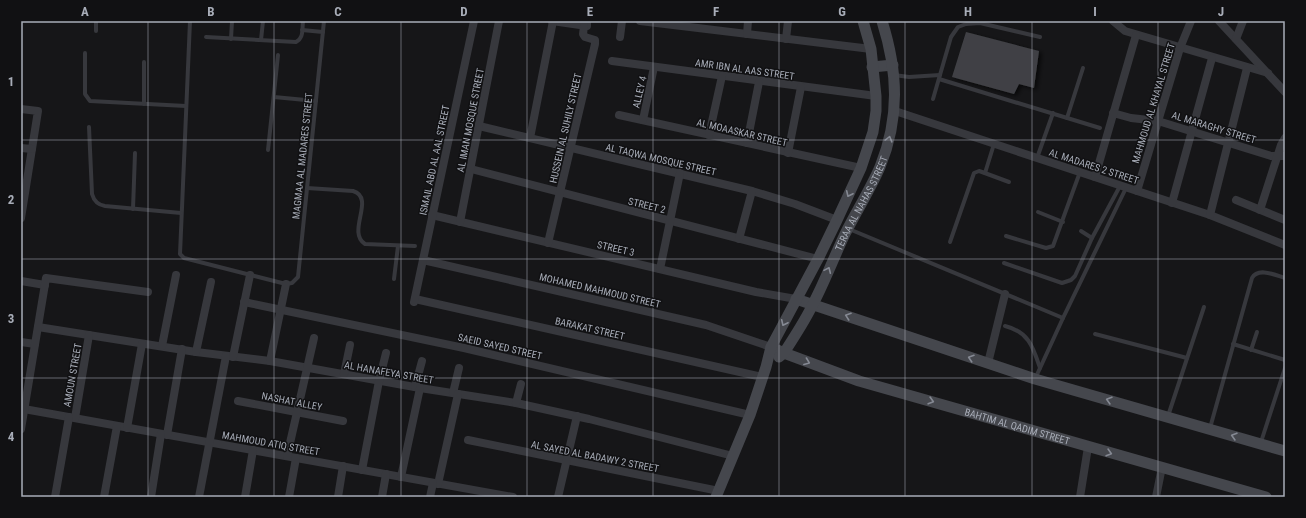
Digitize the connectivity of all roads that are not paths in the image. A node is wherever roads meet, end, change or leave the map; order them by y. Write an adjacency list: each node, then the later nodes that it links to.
1 (96, 21): 24 (lane)
2 (190, 21): 58 (lane)
3 (232, 21): 31 (lane)
4 (263, 21): 34 (lane)
5 (303, 21): 23 (lane)
6 (324, 21): 25 (lane, MAGMAA AL MADARES STREET)
7 (474, 21): 104 (street, ISMAIL ABD AL AAL STREET)
8 (499, 21): 67 (street, AL IMAN MOSQUE STREET)
9 (552, 21): 21 (street); 72 (street)
10 (622, 21): 30 (street)
11 (640, 21): 20 (street)
12 (748, 21): 26 (street)
13 (788, 21): 32 (street)
14 (863, 21): 36 (main road, TERAA AL NAHAS STREET)
15 (882, 21): 46 (main road, TERAA AL NAHAS STREET)
16 (1113, 21): 27 (street)
17 (1190, 21): 35 (street, MAHMOUD AL KHAYAL STREET)
18 (1219, 21): 33 (street)
19 (1243, 21): 33 (street)
20 (664, 22): 22 (street)
21 (586, 24): 78 (street, HUSSEIN AL SUHILY STREET)
22 (706, 25): 26 (street)
23 (302, 30): 25 (lane); 34 (lane)
24 (96, 31)
25 (322, 32): 56 (lane, MAGMAA AL MADARES STREET)
26 (746, 34): 32 (street)
27 (1136, 35): 35 (street); 62 (street)
28 (206, 37): 31 (lane)
29 (1040, 37): 49 (lane)
30 (620, 38)
31 (231, 39): 34 (lane)
32 (786, 39): 36 (street)
33 (1236, 39): 47 (street)
34 (262, 40)
35 (1180, 48): 39 (street); 66 (street, MAHMOUD AL KHAYAL STREET)
36 (871, 49): 43 (main road, TERAA AL NAHAS STREET)
37 (85, 53): 57 (lane)
38 (278, 55): 54 (lane)
39 (1212, 58): 45 (street); 70 (street)
40 (612, 61): 42 (street, AMR IBN AL AAS STREET)
41 (144, 62): 57 (lane)
42 (654, 67): 48 (street, AMR IBN AL AAS STREET); 65 (street, ALLEY 4)
43 (872, 67): 46 (main road); 53 (main road, TERAA AL NAHAS STREET)
44 (1083, 68): 64 (lane)
45 (1247, 68): 47 (street); 74 (street)
46 (893, 70): 49 (lane); 60 (main road, TERAA AL NAHAS STREET)
47 (1268, 73): 52 (street)
48 (722, 76): 50 (street, AMR IBN AL AAS STREET); 71 (street)
49 (940, 77): 55 (lane); 61 (lane)
50 (759, 82): 51 (street, AMR IBN AL AAS STREET); 75 (street)
51 (801, 87): 53 (street, AMR IBN AL AAS STREET); 82 (street)
52 (1284, 88)
53 (876, 96): 85 (main road, TERAA AL NAHAS STREET)
54 (274, 97): 56 (lane); 80 (lane)
55 (933, 99)
56 (316, 101): 93 (lane, MAGMAA AL MADARES STREET)
57 (144, 104): 58 (lane)
58 (186, 106): 103 (lane)
59 (21, 109): 79 (street)
60 (895, 111): 76 (street, AL MADARES 2 STREET); 112 (main road, TERAA AL NAHAS STREET, one-way to 60)
61 (1053, 113): 64 (lane); 84 (lane)
62 (1113, 113): 66 (street, AL MARAGHY STREET); 90 (street)
63 (619, 115): 65 (street, AL MOAASKAR STREET)
64 (1067, 118): 69 (lane)
65 (642, 120): 71 (street, AL MOAASKAR STREET)
66 (1158, 121): 70 (street, AL MARAGHY STREET); 94 (street, MAHMOUD AL KHAYAL STREET)
67 (479, 126): 72 (street, AL TAQWA MOSQUE STREET); 86 (street, AL IMAN MOSQUE STREET)
68 (89, 127): 100 (lane)
69 (1100, 128)
70 (1192, 131): 74 (street, AL MARAGHY STREET); 99 (street)
71 (709, 135): 75 (street, AL MOAASKAR STREET)
72 (530, 138): 78 (street, AL TAQWA MOSQUE STREET)
73 (1285, 138): 83 (street)
74 (1228, 142): 83 (street, AL MARAGHY STREET); 105 (street)
75 (747, 144): 82 (street, AL MOAASKAR STREET)
76 (994, 144): 84 (street, AL MADARES 2 STREET); 89 (lane)
77 (21, 148): 79 (street)
78 (571, 148): 88 (street, AL TAQWA MOSQUE STREET); 96 (street, HUSSEIN AL SUHILY STREET)
79 (32, 149): 95 (street)
80 (268, 150)
81 (135, 153): 100 (lane)
82 (788, 153): 85 (street, AL MOAASKAR STREET)
83 (1281, 156): 101 (street)
84 (1037, 158): 87 (street, AL MADARES 2 STREET)
85 (861, 168): 107 (main road, TERAA AL NAHAS STREET, one-way to 107)
86 (470, 169): 96 (street, STREET 2); 110 (street, AL IMAN MOSQUE STREET)
87 (1080, 172): 90 (street, AL MADARES 2 STREET); 111 (lane)
88 (680, 173): 97 (street, AL TAQWA MOSQUE STREET); 109 (street)
89 (985, 173): 91 (lane); 117 (lane)
90 (1095, 177): 92 (street, AL MADARES 2 STREET)
91 (1009, 182)
92 (1123, 187): 94 (street, AL MADARES 2 STREET); 115 (lane); 142 (lane)
93 (307, 188): 119 (lane); 133 (lane, MAGMAA AL MADARES STREET)
94 (1137, 191): 99 (street, AL MADARES 2 STREET)
95 (23, 192): 106 (street)
96 (560, 192): 109 (street, STREET 2); 118 (street, HUSSEIN AL SUHILY STREET)
97 (752, 192): 107 (street, AL TAQWA MOSQUE STREET); 116 (street)
98 (1236, 200): 101 (street)
99 (1172, 203): 105 (street, AL MADARES 2 STREET)
100 (133, 209): 103 (lane)
101 (1260, 210): 108 (street)
102 (1038, 212): 111 (lane)
103 (181, 213): 127 (lane)
104 (432, 215): 110 (street, STREET 3); 122 (street, ISMAIL ABD AL AAL STREET)
105 (1210, 215): 121 (street, AL MADARES 2 STREET)
106 (21, 218)
107 (836, 220): 123 (main road, TERAA AL NAHAS STREET)
108 (1285, 220)
109 (670, 221): 116 (street, STREET 2); 125 (street)
110 (460, 222): 118 (street, STREET 3)
111 (1063, 222): 114 (lane)
112 (848, 229): 135 (lane); 139 (main road, TERAA AL NAHAS STREET, one-way to 112)
113 (1081, 231): 115 (lane)
114 (1006, 236)
115 (1092, 238): 124 (lane)
116 (739, 239): 123 (street, STREET 2)
117 (950, 242)
118 (548, 243): 125 (street, STREET 3)
119 (398, 246): 120 (lane); 129 (lane)
120 (415, 246)
121 (1285, 246)
122 (423, 260): 137 (street, ISMAIL ABD AL AAL STREET); 155 (street, MOHAMED MAHMOUD STREET)
123 (818, 260): 136 (main road, TERAA AL NAHAS STREET)
124 (1004, 263)
125 (660, 269): 136 (street, STREET 3)
126 (176, 275): 154 (street)
127 (250, 275): 133 (lane); 138 (street)
128 (1285, 278): 152 (lane)
129 (394, 279)
130 (21, 281): 131 (street)
131 (45, 282): 134 (street); 144 (street)
132 (211, 282): 158 (street)
133 (286, 284): 141 (street)
134 (148, 292)
135 (1005, 294): 142 (lane); 166 (street)
136 (796, 299): 139 (main road); 155 (main road, TERAA AL NAHAS STREET, one-way to 155)
137 (414, 301): 170 (street, BARAKAT STREET)
138 (244, 302): 141 (street, SAEID SAYED STREET); 161 (street)
139 (813, 304): 160 (main road, TERAA AL NAHAS STREET); 166 (main road, one-way to 139)
140 (1204, 307): 162 (lane)
141 (280, 309): 165 (street); 182 (street, SAEID SAYED STREET)
142 (1063, 318): 172 (lane)
143 (1005, 326): 172 (lane)
144 (38, 327): 147 (street, AL HANAFEYA STREET); 150 (street)
145 (1257, 332): 157 (lane)
146 (1095, 334): 162 (lane)
147 (89, 336): 151 (street, AL HANAFEYA STREET); 185 (street, AMOUN STREET)
148 (314, 338): 167 (street)
149 (21, 342): 150 (street)
150 (35, 344): 176 (street)
151 (142, 344): 154 (street, AL HANAFEYA STREET); 189 (street)
152 (1233, 344): 157 (lane); 190 (lane)
153 (350, 345): 171 (street)
154 (162, 346): 156 (street, AL HANAFEYA STREET)
155 (771, 347): 160 (main road, BAHTIM AL QADIM STREET); 170 (main road, TERAA AL NAHAS STREET)
156 (182, 349): 158 (street, AL HANAFEYA STREET); 191 (street)
157 (1251, 350): 164 (lane)
158 (196, 352): 161 (street, AL HANAFEYA STREET)
159 (386, 352): 173 (street)
160 (784, 353): 170 (main road, TERAA AL NAHAS STREET); 195 (main road, BAHTIM AL QADIM STREET, one-way to 195)
161 (230, 357): 165 (street, AL HANAFEYA STREET); 193 (street)
162 (1187, 358): 184 (lane)
163 (422, 360): 175 (street)
164 (1285, 360)
165 (270, 361): 167 (street, AL HANAFEYA STREET)
166 (988, 363): 172 (main road)
167 (307, 367): 171 (street, AL HANAFEYA STREET); 181 (street)
168 (459, 368): 177 (street)
169 (1285, 368): 194 (lane)
170 (764, 372): 182 (main road, TERAA AL NAHAS STREET)
171 (344, 374): 173 (street, AL HANAFEYA STREET)
172 (1038, 374): 184 (main road, one-way to 172)
173 (379, 381): 175 (street, AL HANAFEYA STREET); 204 (street)
174 (521, 384): 179 (street)
175 (418, 388): 177 (street, AL HANAFEYA STREET); 206 (street)
176 (24, 391): 180 (street)
177 (456, 393): 179 (street, AL HANAFEYA STREET); 207 (street)
178 (238, 401): 181 (street, NASHAT ALLEY)
179 (516, 403): 183 (street, AL HANAFEYA STREET)
180 (24, 409): 185 (street, MAHMOUD ATIQ STREET); 188 (street)
181 (297, 413): 186 (street, NASHAT ALLEY); 198 (street)
182 (750, 415): 199 (main road, TERAA AL NAHAS STREET)
183 (577, 416): 199 (street, AL HANAFEYA STREET); 201 (street)
184 (1168, 417): 190 (main road)
185 (72, 418): 187 (street, MAHMOUD ATIQ STREET); 211 (street, AMOUN STREET)
186 (343, 421)
187 (117, 426): 189 (street, MAHMOUD ATIQ STREET); 212 (street)
188 (21, 428)
189 (127, 428): 191 (street, MAHMOUD ATIQ STREET)
190 (1210, 429): 194 (main road, one-way to 190)
191 (164, 434): 193 (street, MAHMOUD ATIQ STREET); 213 (street)
192 (468, 440): 201 (street, AL SAYED AL BADAWY 2 STREET)
193 (209, 442): 196 (street, MAHMOUD ATIQ STREET); 214 (street)
194 (1261, 444): 197 (main road)
195 (1088, 447): 203 (main road, BAHTIM AL QADIM STREET, one-way to 203); 222 (street)
196 (253, 450): 198 (street, MAHMOUD ATIQ STREET); 215 (street)
197 (1285, 451)
198 (288, 456): 200 (street, MAHMOUD ATIQ STREET)
199 (733, 456): 209 (main road, TERAA AL NAHAS STREET)
200 (296, 458): 202 (street, MAHMOUD ATIQ STREET); 216 (street)
201 (567, 460): 209 (street, AL SAYED AL BADAWY 2 STREET); 221 (street)
202 (343, 466): 204 (street, MAHMOUD ATIQ STREET); 217 (street)
203 (1162, 467): 210 (main road, BAHTIM AL QADIM STREET); 223 (street)
204 (362, 470): 205 (street, MAHMOUD ATIQ STREET)
205 (386, 474): 206 (street, MAHMOUD ATIQ STREET); 218 (street)
206 (401, 477): 207 (street, MAHMOUD ATIQ STREET)
207 (436, 483): 208 (street, MAHMOUD ATIQ STREET); 219 (street)
208 (478, 494): 220 (street, MAHMOUD ATIQ STREET)
209 (718, 494)
210 (1246, 494): 224 (main road, BAHTIM AL QADIM STREET)
211 (55, 497)
212 (104, 497)
213 (151, 497)
214 (198, 497)
215 (245, 497)
216 (290, 497)
217 (338, 497)
218 (382, 497)
219 (430, 497)
220 (513, 497)
221 (558, 497)
222 (1080, 497)
223 (1156, 497)
224 (1266, 497)

